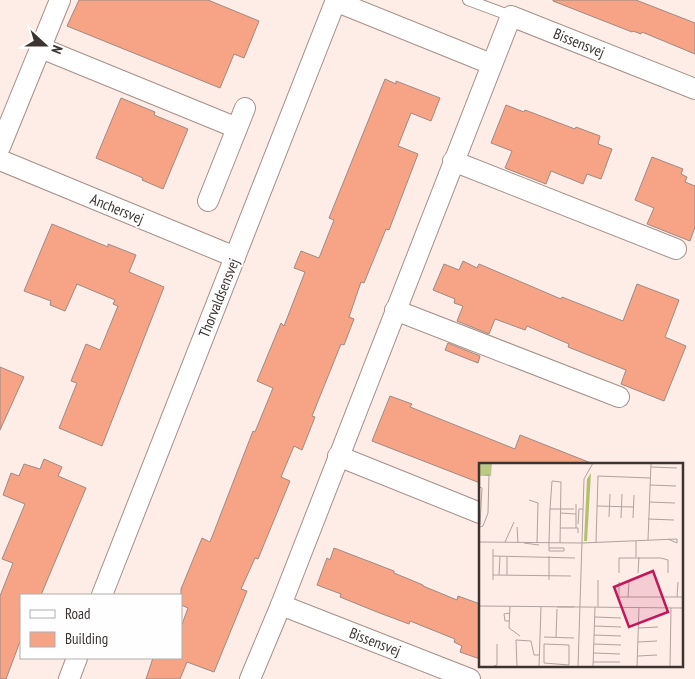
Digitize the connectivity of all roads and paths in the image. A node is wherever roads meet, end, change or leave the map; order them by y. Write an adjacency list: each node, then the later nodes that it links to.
1 (60, 0): 5 (street)
2 (468, 0): 4 (lane)
3 (336, 1): 6 (street); 15 (street, Thorvaldsensvej)
4 (511, 16): 6 (street); 7 (street, Bissensvej)
5 (41, 48): 9 (street); 10 (street)
6 (491, 64): 12 (street)
7 (695, 89)
8 (245, 108): 9 (street)
9 (237, 128): 13 (street)
10 (0, 147)
11 (0, 160): 15 (street, Anchersvej)
12 (453, 162): 14 (street); 16 (street)
13 (208, 201)
14 (676, 249)
15 (235, 257): 20 (street, Thorvaldsensvej)
16 (395, 310): 17 (street); 18 (street)
17 (619, 396)
18 (338, 456): 19 (street); 21 (street)
19 (479, 513)
20 (102, 594)
21 (281, 605): 24 (street); 25 (street, Bissensvej)
22 (77, 659): 23 (street)
23 (69, 679)
24 (250, 679)
25 (470, 679)

